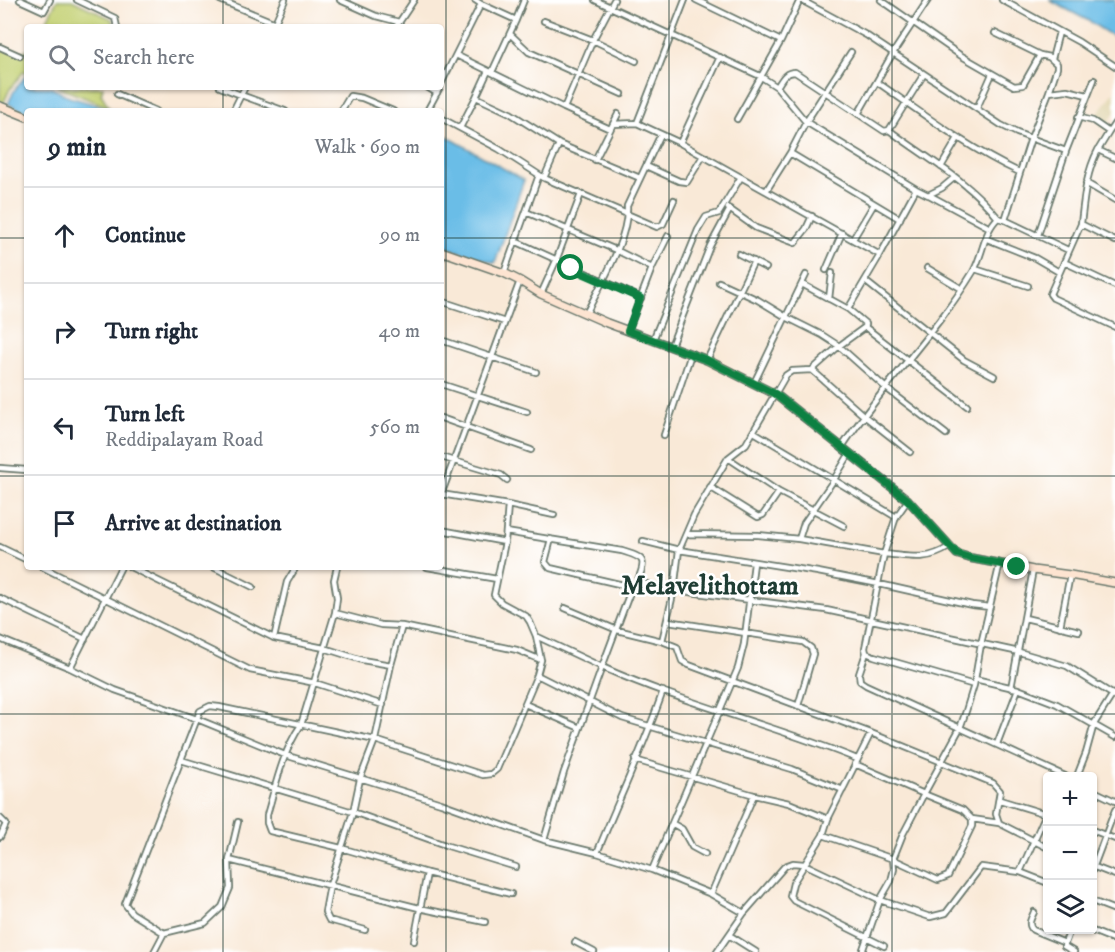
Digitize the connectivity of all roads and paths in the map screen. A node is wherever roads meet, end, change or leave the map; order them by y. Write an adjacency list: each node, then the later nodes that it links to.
1 (20, 0): 2 (street)
2 (50, 0)
3 (77, 0): 23 (street)
4 (220, 0): 24 (street)
5 (285, 0): 25 (street)
6 (340, 0): 26 (street)
7 (414, 0): 27 (street)
8 (475, 0): 18 (street)
9 (524, 0): 20 (street)
10 (595, 0): 19 (street)
11 (614, 0): 19 (street)
12 (685, 0): 31 (street)
13 (696, 0): 33 (street)
14 (801, 0): 33 (street); 36 (street)
15 (881, 0): 22 (street)
16 (928, 0): 22 (street)
17 (1002, 0): 28 (street)
18 (481, 4): 20 (street); 37 (street)
19 (611, 7): 31 (street); 32 (street)
20 (516, 20): 30 (street)
21 (544, 21): 32 (street)
22 (913, 22): 36 (street); 47 (street)
23 (116, 24)
24 (272, 24)
25 (274, 24)
26 (396, 24)
27 (399, 24)
28 (1059, 32): 41 (street); 43 (street)
29 (995, 33): 38 (street)
30 (510, 34): 44 (street); 48 (street)
31 (670, 34): 40 (street); 82 (street)
32 (593, 40): 42 (street); 48 (street)
33 (781, 41): 49 (street)
34 (0, 47): 39 (street)
35 (851, 52): 59 (street)
36 (893, 53): 46 (street); 51 (street)
37 (456, 55): 44 (street); 45 (street)
38 (1040, 55): 41 (street); 47 (street)
39 (20, 56)
40 (720, 57): 49 (street); 91 (street)
41 (1049, 57): 57 (street)
42 (636, 61)
43 (1115, 66)
44 (490, 72): 64 (street); 73 (street)
45 (444, 73)
46 (924, 74): 65 (street); 74 (street)
47 (992, 74): 74 (street)
48 (578, 75): 61 (street); 73 (street)
49 (760, 76): 52 (street); 79 (street)
50 (1094, 80): 63 (street)
51 (877, 82): 65 (street); 76 (street)
52 (777, 87): 59 (street); 81 (street)
53 (228, 90): 62 (street)
54 (244, 90): 62 (street)
55 (432, 90): 58 (street)
56 (439, 90): 58 (street)
57 (1048, 92): 63 (street); 90 (street)
58 (438, 93): 72 (street)
59 (824, 93): 76 (street); 81 (street)
60 (117, 94): 67 (street)
61 (622, 94)
62 (241, 95): 68 (street); 69 (street)
63 (1087, 95): 78 (street)
64 (476, 97): 85 (street); 92 (street)
65 (907, 103): 86 (street); 89 (street)
66 (0, 106): 77 (main road)
67 (149, 108)
68 (234, 108)
69 (276, 108)
70 (343, 108): 71 (street)
71 (386, 108)
72 (430, 108)
73 (564, 108): 84 (street)
74 (977, 108): 90 (street)
75 (618, 114): 84 (street)
76 (858, 114): 86 (street)
77 (24, 116)
78 (1078, 117): 87 (street); 94 (street)
79 (737, 119)
80 (444, 120): 85 (street)
81 (806, 122): 95 (street); 107 (street)
82 (637, 123): 84 (street); 88 (street)
83 (1115, 123): 87 (street)
84 (612, 127): 98 (street)
85 (460, 128): 102 (street)
86 (889, 130): 100 (street)
87 (1109, 132): 93 (street)
88 (661, 134): 91 (street); 99 (street)
89 (958, 138): 100 (street); 101 (street)
90 (1031, 138): 94 (street); 101 (street)
91 (680, 143): 96 (street)
92 (559, 144): 98 (street); 102 (street)
93 (1098, 150): 97 (street); 106 (street)
94 (1066, 151): 126 (street)
95 (790, 153): 108 (street); 113 (street)
96 (703, 156): 99 (street); 103 (street)
97 (1115, 158)
98 (595, 160): 105 (street)
99 (646, 166): 105 (street)
100 (941, 167): 104 (street)
101 (1020, 172): 121 (street)
102 (542, 176): 109 (street); 116 (street)
103 (741, 177): 108 (street); 114 (street)
104 (955, 177): 110 (street); 119 (street)
105 (640, 178): 117 (street)
106 (1086, 183): 112 (street); 122 (street)
107 (916, 189): 110 (street); 120 (street)
108 (766, 191): 118 (street)
109 (581, 194): 117 (street); 124 (street)
110 (928, 195): 123 (street)
111 (674, 200): 117 (street)
112 (1115, 200)
113 (874, 204): 120 (street); 128 (street)
114 (724, 205): 115 (street); 168 (street)
115 (730, 209): 118 (street); 170 (street)
116 (526, 212): 124 (street); 130 (street)
117 (628, 216): 132 (street)
118 (812, 216): 125 (street)
119 (998, 218): 121 (street); 123 (street)
120 (900, 219): 136 (street)
121 (1005, 220): 126 (street)
122 (1081, 224): 131 (street); 133 (street)
123 (990, 228): 129 (street)
124 (567, 230): 132 (street); 137 (street)
125 (842, 233): 128 (street); 158 (street)
126 (1038, 234): 133 (street)
127 (668, 236): 140 (street)
128 (853, 239): 136 (street)
129 (987, 239): 143 (street); 144 (street)
130 (515, 241): 137 (street); 145 (street)
131 (1115, 241)
132 (616, 250): 140 (street); 149 (street)
133 (1068, 250): 139 (street)
134 (739, 254): 138 (street)
135 (444, 255): 145 (main road)
136 (880, 255): 148 (street)
137 (556, 261): 149 (street); 156 (street)
138 (754, 261): 141 (street); 155 (street)
139 (1064, 262): 144 (street); 153 (street)
140 (652, 268): 157 (street)
141 (766, 268)
142 (927, 268): 154 (street)
143 (975, 269): 152 (street); 154 (street)
144 (1059, 272): 165 (street)
145 (504, 273): 147 (main road)
146 (806, 275): 151 (street)
147 (520, 281): 156 (main road); 163 (street)
148 (865, 281): 160 (street); 167 (street)
149 (602, 282): 157 (street); 161 (street)
150 (719, 282): 155 (street)
151 (802, 284): 158 (street); 162 (street)
152 (1028, 286)
153 (1115, 286)
154 (962, 289): 167 (street)
155 (739, 292): 162 (street); 175 (street)
156 (541, 294): 161 (main road)
157 (640, 298): 166 (street)
158 (829, 299): 160 (street)
159 (444, 302): 163 (street)
160 (848, 309): 164 (street)
161 (586, 314): 166 (main road)
162 (786, 317): 171 (street); 179 (street)
163 (505, 322): 173 (street)
164 (865, 327): 171 (street); 174 (street)
165 (1115, 327)
166 (628, 331): 168 (main road)
167 (930, 331): 174 (street); 178 (street)
168 (653, 340): 170 (main road)
169 (444, 341): 173 (street)
170 (671, 346): 172 (main road)
171 (839, 346): 176 (street); 181 (street)
172 (691, 354): 175 (main road); 191 (street)
173 (492, 358): 177 (street); 183 (street)
174 (909, 359): 181 (street); 184 (street)
175 (707, 360): 179 (main road)
176 (812, 370): 182 (street); 186 (street)
177 (536, 372)
178 (994, 376)
179 (754, 383): 182 (main road)
180 (444, 385): 183 (street)
181 (886, 388): 186 (street); 190 (street)
182 (775, 394): 189 (street); 192 (main road)
183 (479, 396): 185 (street); 188 (street)
184 (967, 406)
185 (527, 412)
186 (863, 415): 192 (street); 194 (street)
187 (444, 418): 188 (street)
188 (466, 425): 193 (street); 198 (street)
189 (754, 432): 197 (street); 202 (street)
190 (946, 434)
191 (664, 435)
192 (842, 447): 195 (main road)
193 (531, 450)
194 (910, 452)
195 (850, 453): 202 (street); 207 (main road)
196 (444, 458): 198 (street)
197 (728, 458): 204 (street); 205 (street)
198 (453, 461): 201 (street); 203 (street)
199 (0, 468): 200 (street)
200 (24, 471)
201 (507, 480)
202 (833, 481): 209 (street); 211 (street)
203 (444, 486)
204 (711, 488): 205 (street); 215 (street)
205 (779, 492): 209 (street)
206 (444, 495): 208 (street)
207 (908, 500): 211 (street); 221 (main road)
208 (508, 505): 210 (street); 214 (street)
209 (812, 510): 212 (street); 217 (street)
210 (554, 516)
211 (896, 518): 223 (street)
212 (844, 526)
213 (444, 531): 219 (street)
214 (506, 532): 216 (street); 219 (street)
215 (686, 534): 217 (street); 222 (street)
216 (550, 539): 237 (street); 241 (street)
217 (799, 539): 223 (street)
218 (643, 541): 222 (street)
219 (505, 542): 236 (street)
220 (0, 547): 224 (street)
221 (949, 547): 223 (street); 226 (main road)
222 (680, 550): 225 (street); 242 (street)
223 (884, 554): 239 (street)
224 (24, 559)
225 (754, 563): 239 (street); 245 (street)
226 (1000, 563): 234 (main road); 246 (street)
227 (48, 570): 244 (street)
228 (119, 570): 244 (street)
229 (136, 570): 258 (street)
230 (219, 570): 240 (street)
231 (294, 570): 258 (street)
232 (336, 570): 248 (street)
233 (444, 570): 236 (street)
234 (1034, 570): 235 (main road); 249 (street)
235 (1070, 574): 238 (main road); 253 (street)
236 (497, 579): 257 (street)
237 (637, 582): 241 (street); 242 (street)
238 (1115, 583)
239 (879, 584): 246 (street); 250 (street)
240 (253, 587)
241 (632, 588): 254 (street)
242 (674, 590): 245 (street); 251 (street)
243 (0, 598): 260 (street)
244 (105, 598): 260 (street); 273 (street)
245 (750, 599): 250 (street); 256 (street)
246 (990, 607): 262 (street)
247 (565, 608): 254 (street)
248 (335, 613): 252 (street); 263 (street)
249 (1025, 618): 253 (street); 264 (street)
250 (870, 620): 262 (street); 265 (street)
251 (668, 621): 256 (street); 261 (street)
252 (402, 626): 266 (street); 267 (street)
253 (1060, 627): 255 (street)
254 (617, 630): 261 (street); 268 (street)
255 (1079, 631)
256 (745, 633): 271 (street); 281 (street)
257 (536, 636): 266 (street); 268 (street)
258 (274, 638): 263 (street)
259 (0, 639): 269 (street)
260 (85, 639): 269 (street)
261 (662, 641): 271 (street)
262 (981, 644): 264 (street); 272 (street)
263 (324, 648): 267 (street); 273 (street)
264 (1019, 652): 274 (street); 277 (street)
265 (866, 653): 272 (street); 288 (street)
266 (541, 660): 270 (street)
267 (391, 665): 280 (street)
268 (602, 667): 276 (street); 278 (street)
269 (70, 668): 283 (street)
270 (537, 675): 278 (street); 279 (street)
271 (732, 681): 281 (street); 282 (street)
272 (974, 682): 274 (street); 288 (street)
273 (315, 684): 280 (street); 285 (street)
274 (1011, 688): 275 (street)
275 (1018, 689): 284 (street); 293 (street)
276 (663, 691): 282 (street); 287 (street)
277 (1114, 695): 284 (street)
278 (591, 702): 286 (street); 287 (street)
279 (525, 704): 286 (street); 291 (street)
280 (383, 705): 291 (street)
281 (798, 706): 289 (street)
282 (720, 711): 292 (street); 297 (street)
283 (197, 718): 285 (street); 294 (street); 295 (street)
284 (1094, 724): 290 (street); 300 (street)
285 (301, 725): 291 (street); 294 (street)
286 (580, 728): 325 (street)
287 (650, 728): 292 (street); 296 (street)
288 (960, 728): 293 (street); 298 (street)
289 (871, 733): 297 (street); 298 (street)
290 (1115, 737)
291 (375, 740): 302 (street)
292 (706, 743): 301 (street); 304 (street)
293 (998, 744): 299 (street)
294 (285, 755): 302 (street); 303 (street)
295 (181, 760): 303 (street); 353 (street)
296 (635, 760): 301 (street); 329 (street)
297 (856, 762): 304 (street); 306 (street)
298 (943, 762): 306 (street); 308 (street)
299 (1056, 772)
300 (1079, 772)
301 (693, 776): 307 (street); 319 (street)
302 (360, 779): 312 (street); 325 (street)
303 (275, 789): 312 (street); 328 (street)
304 (843, 790): 314 (street)
305 (1097, 792): 309 (street)
306 (924, 794): 315 (street); 332 (street)
307 (754, 795): 314 (street); 344 (street)
308 (1000, 800): 311 (street); 318 (street)
309 (1115, 801)
310 (1115, 810): 322 (street)
311 (1043, 811)
312 (353, 812): 328 (street); 335 (street)
313 (0, 818): 323 (street)
314 (828, 819): 321 (street)
315 (972, 819): 318 (street); 332 (street)
316 (1043, 821): 326 (street)
317 (238, 822): 333 (street)
318 (999, 823): 326 (street)
319 (673, 824): 330 (street); 337 (street)
320 (1097, 832): 322 (street)
321 (823, 835): 332 (street); 334 (street)
322 (1106, 835): 324 (street); 331 (street)
323 (0, 837)
324 (1115, 839)
325 (544, 840): 329 (street)
326 (1033, 842): 327 (street); 338 (street)
327 (1043, 846)
328 (341, 848): 339 (street); 342 (street)
329 (597, 853): 337 (street)
330 (705, 854)
331 (1097, 858)
332 (893, 859): 345 (street)
333 (229, 860): 342 (street); 353 (street)
334 (804, 864): 345 (street); 350 (street); 357 (street)
335 (516, 867)
336 (1097, 869): 340 (street)
337 (652, 870): 344 (street)
338 (1020, 872): 341 (street); 345 (street)
339 (427, 873): 343 (street); 347 (street)
340 (1115, 875)
341 (1043, 881)
342 (330, 885): 347 (street); 352 (street)
343 (511, 894)
344 (711, 894): 350 (street)
345 (880, 900): 357 (street)
346 (1097, 903): 348 (street)
347 (419, 908): 351 (street); 359 (street)
348 (1115, 910)
349 (1034, 912): 361 (street)
350 (744, 913): 356 (street)
351 (485, 922)
352 (365, 930)
353 (164, 933): 363 (street)
354 (1097, 933): 358 (street)
355 (1068, 934): 361 (street)
356 (729, 935): 365 (street); 366 (street)
357 (866, 938): 362 (street); 367 (street)
358 (1115, 940)
359 (414, 941)
360 (575, 942): 364 (street)
361 (1065, 943): 368 (street)
362 (884, 946)
363 (154, 952)
364 (594, 952)
365 (717, 952)
366 (756, 952)
367 (862, 952)
368 (1074, 952)

